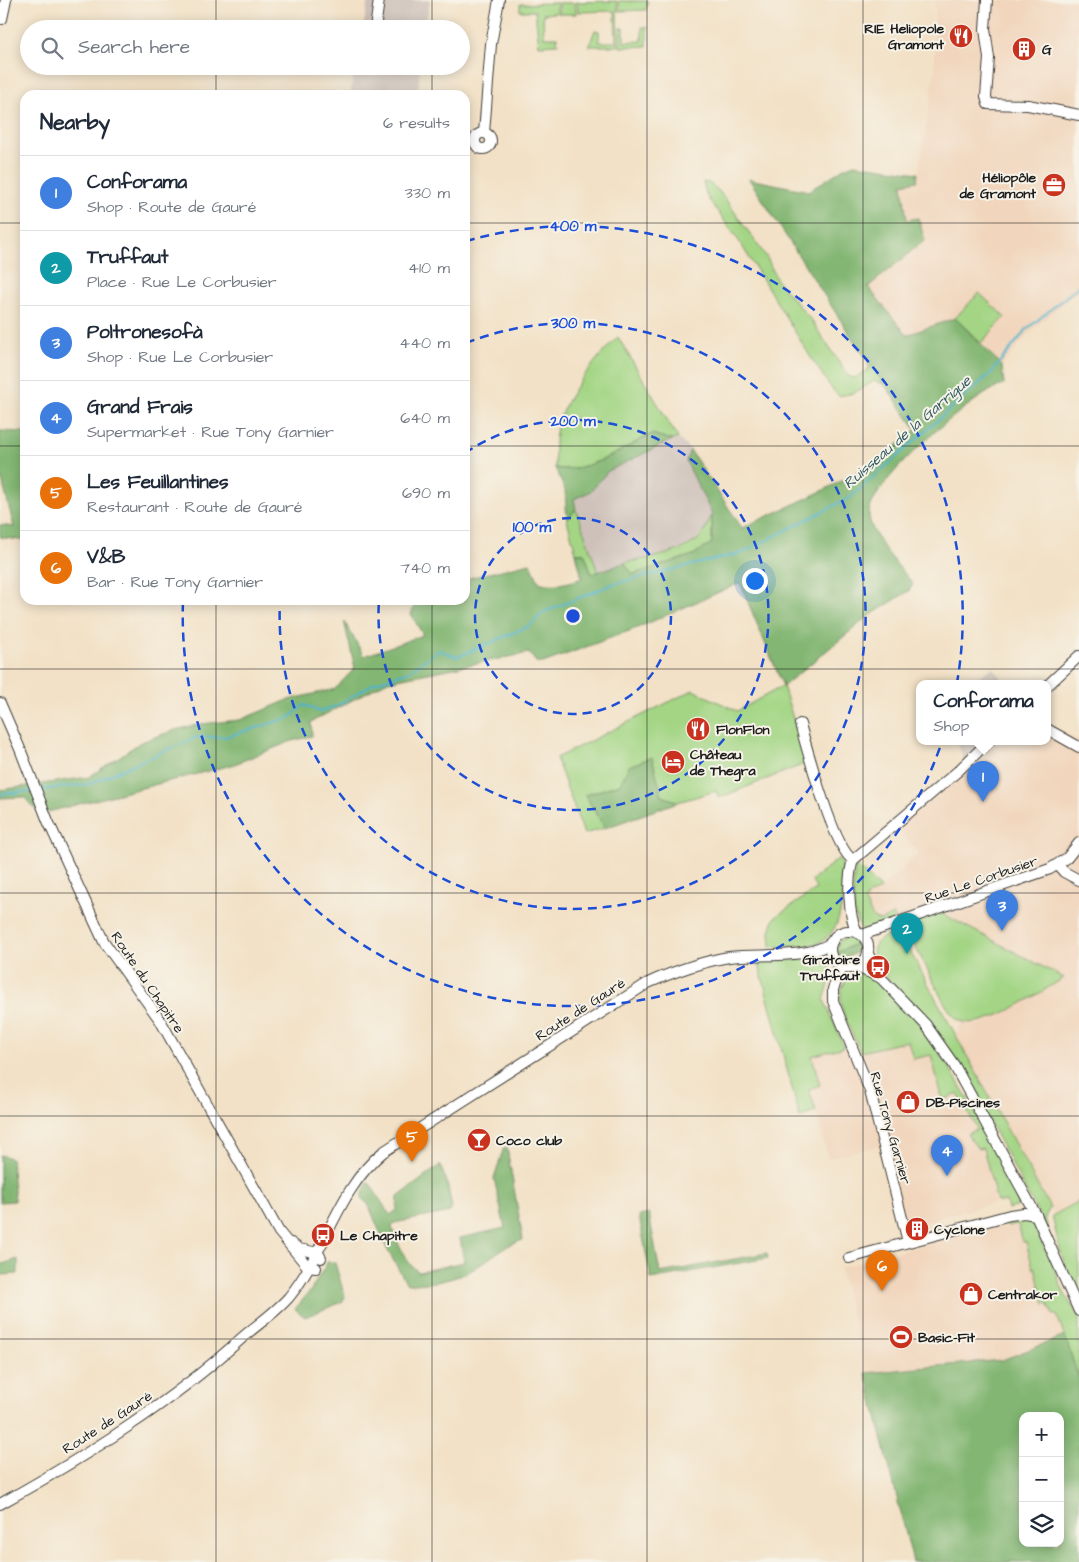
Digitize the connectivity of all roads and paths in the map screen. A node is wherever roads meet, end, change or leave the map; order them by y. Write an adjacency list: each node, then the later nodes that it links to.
1 (6, 0): 5 (street)
2 (379, 0): 6 (street)
3 (499, 0): 8 (street)
4 (987, 0): 7 (street)
5 (2, 19)
6 (376, 20)
7 (1079, 115)
8 (484, 133)
9 (1079, 656): 10 (street)
10 (1075, 668): 11 (street)
11 (1051, 683)
12 (0, 703): 33 (street, Route du Chapitre)
13 (800, 724): 18 (street)
14 (1051, 731): 16 (street)
15 (985, 745): 18 (street)
16 (1079, 747)
17 (1079, 843): 19 (street, Rue Le Corbusier)
18 (853, 860): 21 (street)
19 (1058, 865): 20 (street); 22 (street, Rue Le Corbusier)
20 (1079, 880)
21 (850, 906): 23 (street); 24 (street)
22 (884, 929): 24 (street, Rue Le Corbusier); 27 (street)
23 (841, 932): 24 (street); 25 (street)
24 (859, 933): 27 (street)
25 (832, 942): 26 (street, Route de Gauré); 28 (street)
26 (805, 952): 28 (street, Route de Gauré); 35 (street, Route de Gauré)
27 (868, 952): 30 (street); 31 (street)
28 (833, 960): 29 (street)
29 (842, 967): 30 (street); 34 (street, Rue Tony Garnier)
30 (854, 968): 31 (street)
31 (880, 977): 32 (street)
32 (1036, 1215): 34 (street); 38 (street)
33 (284, 1238): 35 (street, Route du Chapitre); 37 (street, Route du Chapitre)
34 (908, 1242): 36 (street)
35 (319, 1256): 37 (street, Route de Gauré)
36 (849, 1258)
37 (313, 1268): 41 (street, Route de Gauré)
38 (1070, 1294): 39 (street); 40 (street)
39 (1079, 1302)
40 (1079, 1311)
41 (0, 1504)

